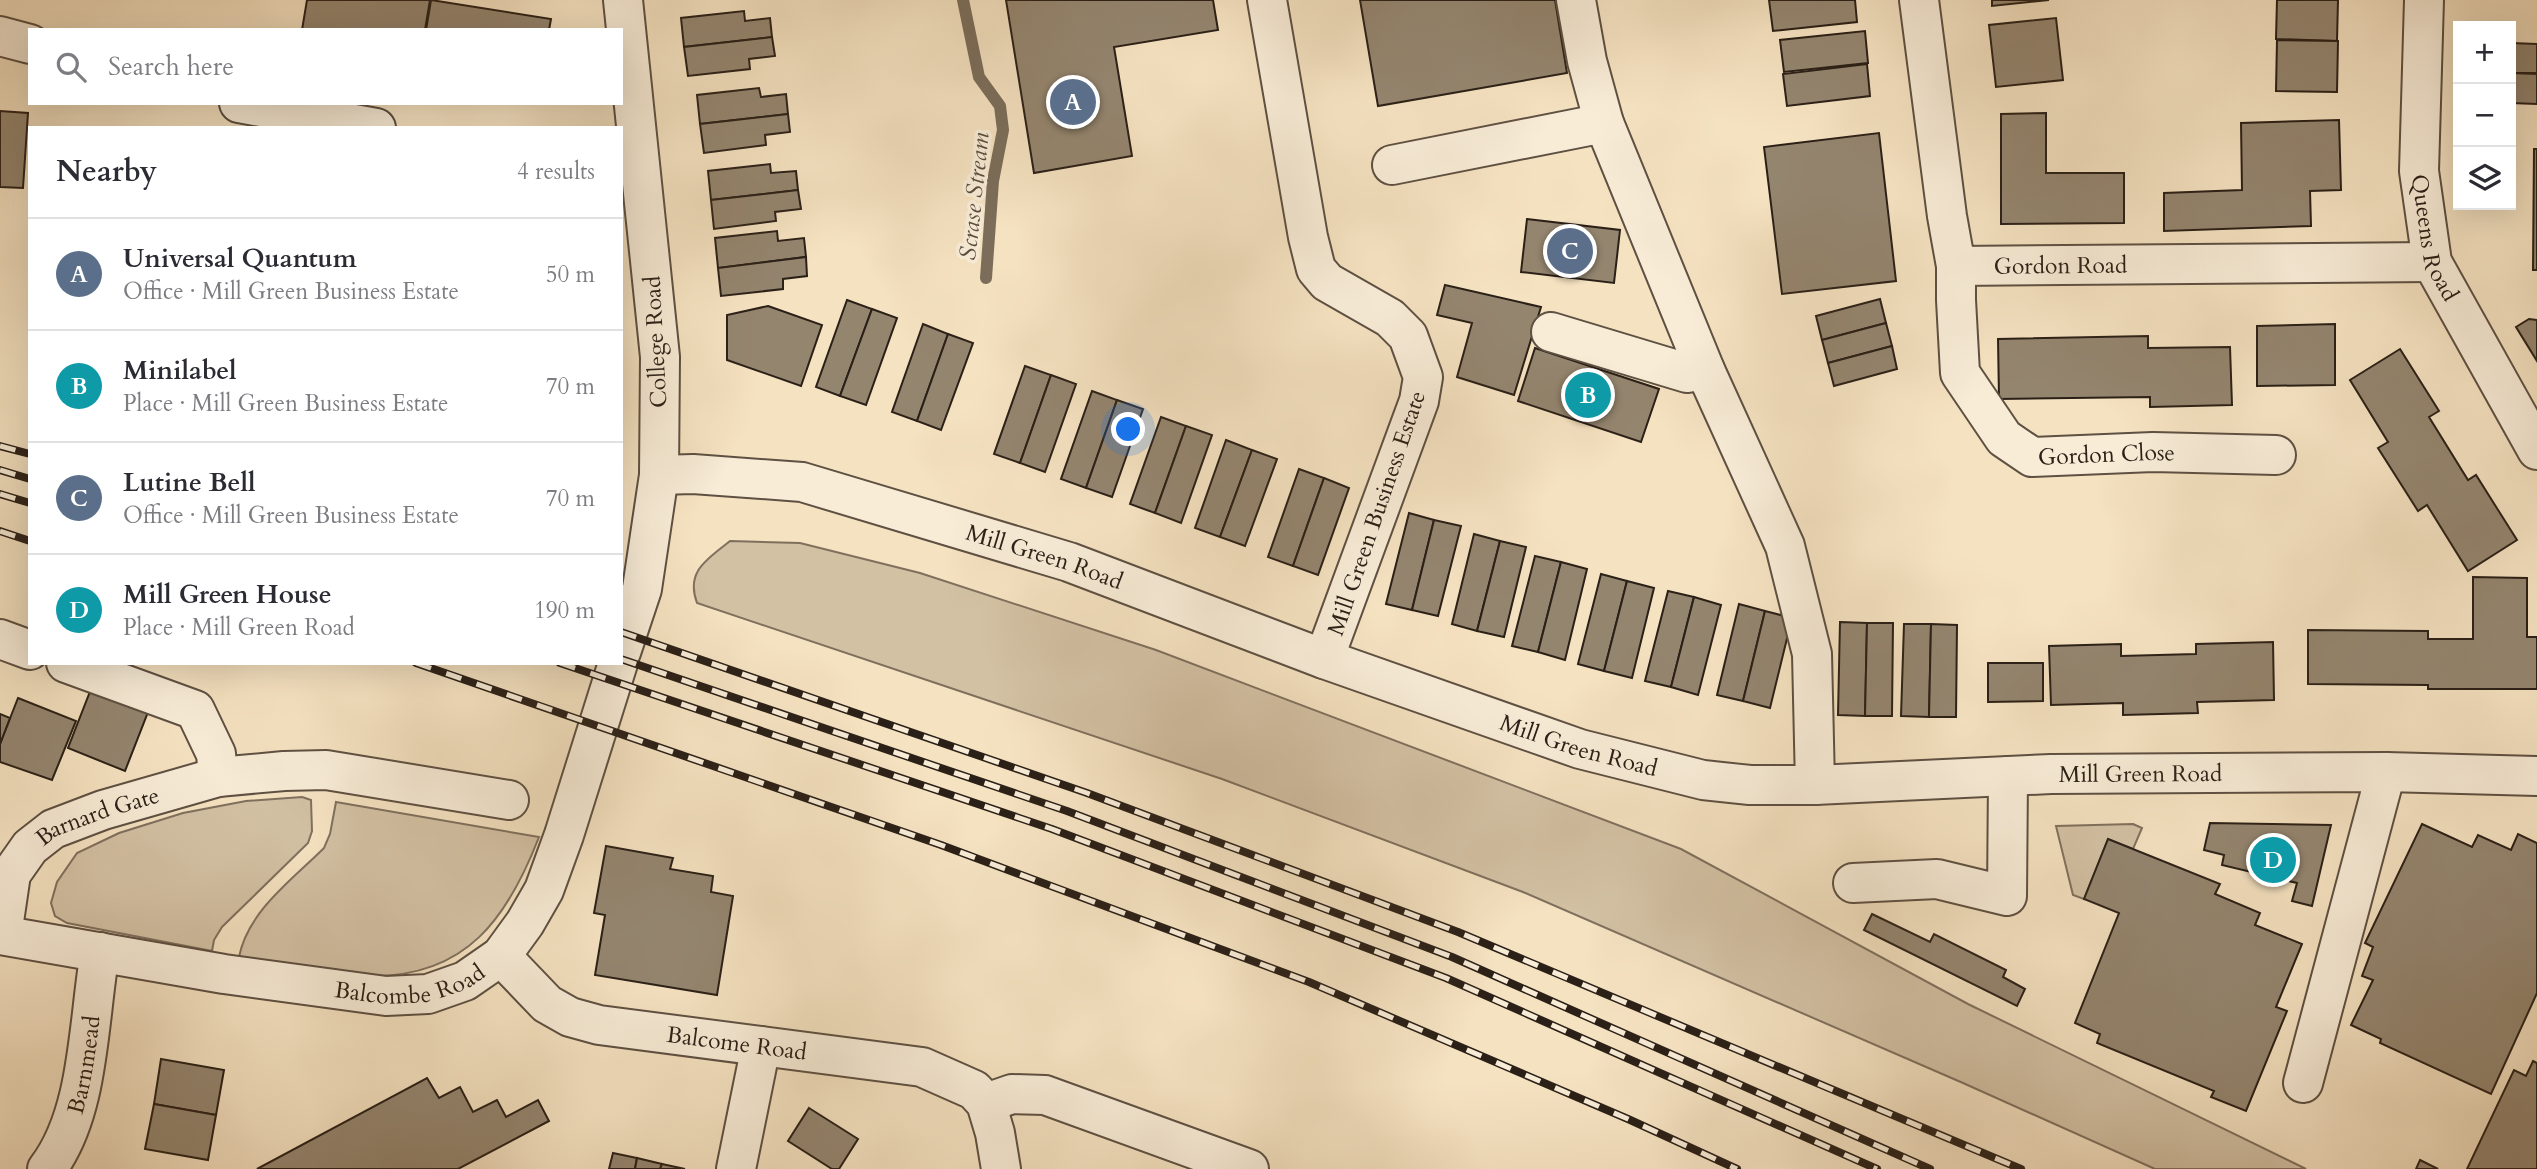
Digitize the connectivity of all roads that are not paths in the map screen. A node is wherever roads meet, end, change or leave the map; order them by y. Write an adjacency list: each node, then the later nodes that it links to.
1 (623, 0): 12 (street, College Road)
2 (1267, 0): 23 (street, Mill Green Business Estate)
3 (1576, 0): 9 (street)
4 (1919, 0): 14 (street)
5 (2424, 0): 13 (street, Queens Road)
6 (0, 36): 7 (street)
7 (28, 43)
8 (250, 105): 10 (street)
9 (1604, 123): 11 (street); 16 (street)
10 (365, 126)
11 (1392, 165)
12 (631, 166): 19 (street, College Road)
13 (2432, 262): 14 (street, Gordon Road); 17 (street, Queens Road)
14 (1956, 266): 18 (street, Gordon Close)
15 (1551, 332): 16 (street)
16 (1705, 370): 30 (street)
17 (2537, 450)
18 (2276, 455)
19 (659, 475): 21 (street); 23 (street, Mill Green Road)
20 (0, 639): 22 (street)
21 (623, 646)
22 (28, 649)
23 (1324, 660): 30 (street, Mill Green Road)
24 (71, 665): 29 (street)
25 (617, 665): 35 (street, Balcombe Road)
26 (2386, 772): 27 (street, Mill Green Road); 28 (street, Mill Green Road); 37 (street)
27 (2008, 776): 30 (street, Mill Green Road); 32 (street)
28 (2537, 776)
29 (218, 777): 31 (street, Barnard Gate); 33 (street, Barnard Gate)
30 (1815, 785)
31 (509, 800)
32 (1853, 883)
33 (1, 935): 34 (street, Balcombe Road)
34 (100, 952): 35 (street, Balcombe Road); 39 (street, Barnmead)
35 (501, 956): 36 (street, Balcome Road)
36 (761, 1046): 38 (street, Balcome Road); 40 (street)
37 (2303, 1083)
38 (986, 1103): 41 (street); 42 (street)
39 (47, 1169)
40 (736, 1169)
41 (1001, 1169)
42 (1249, 1169)

